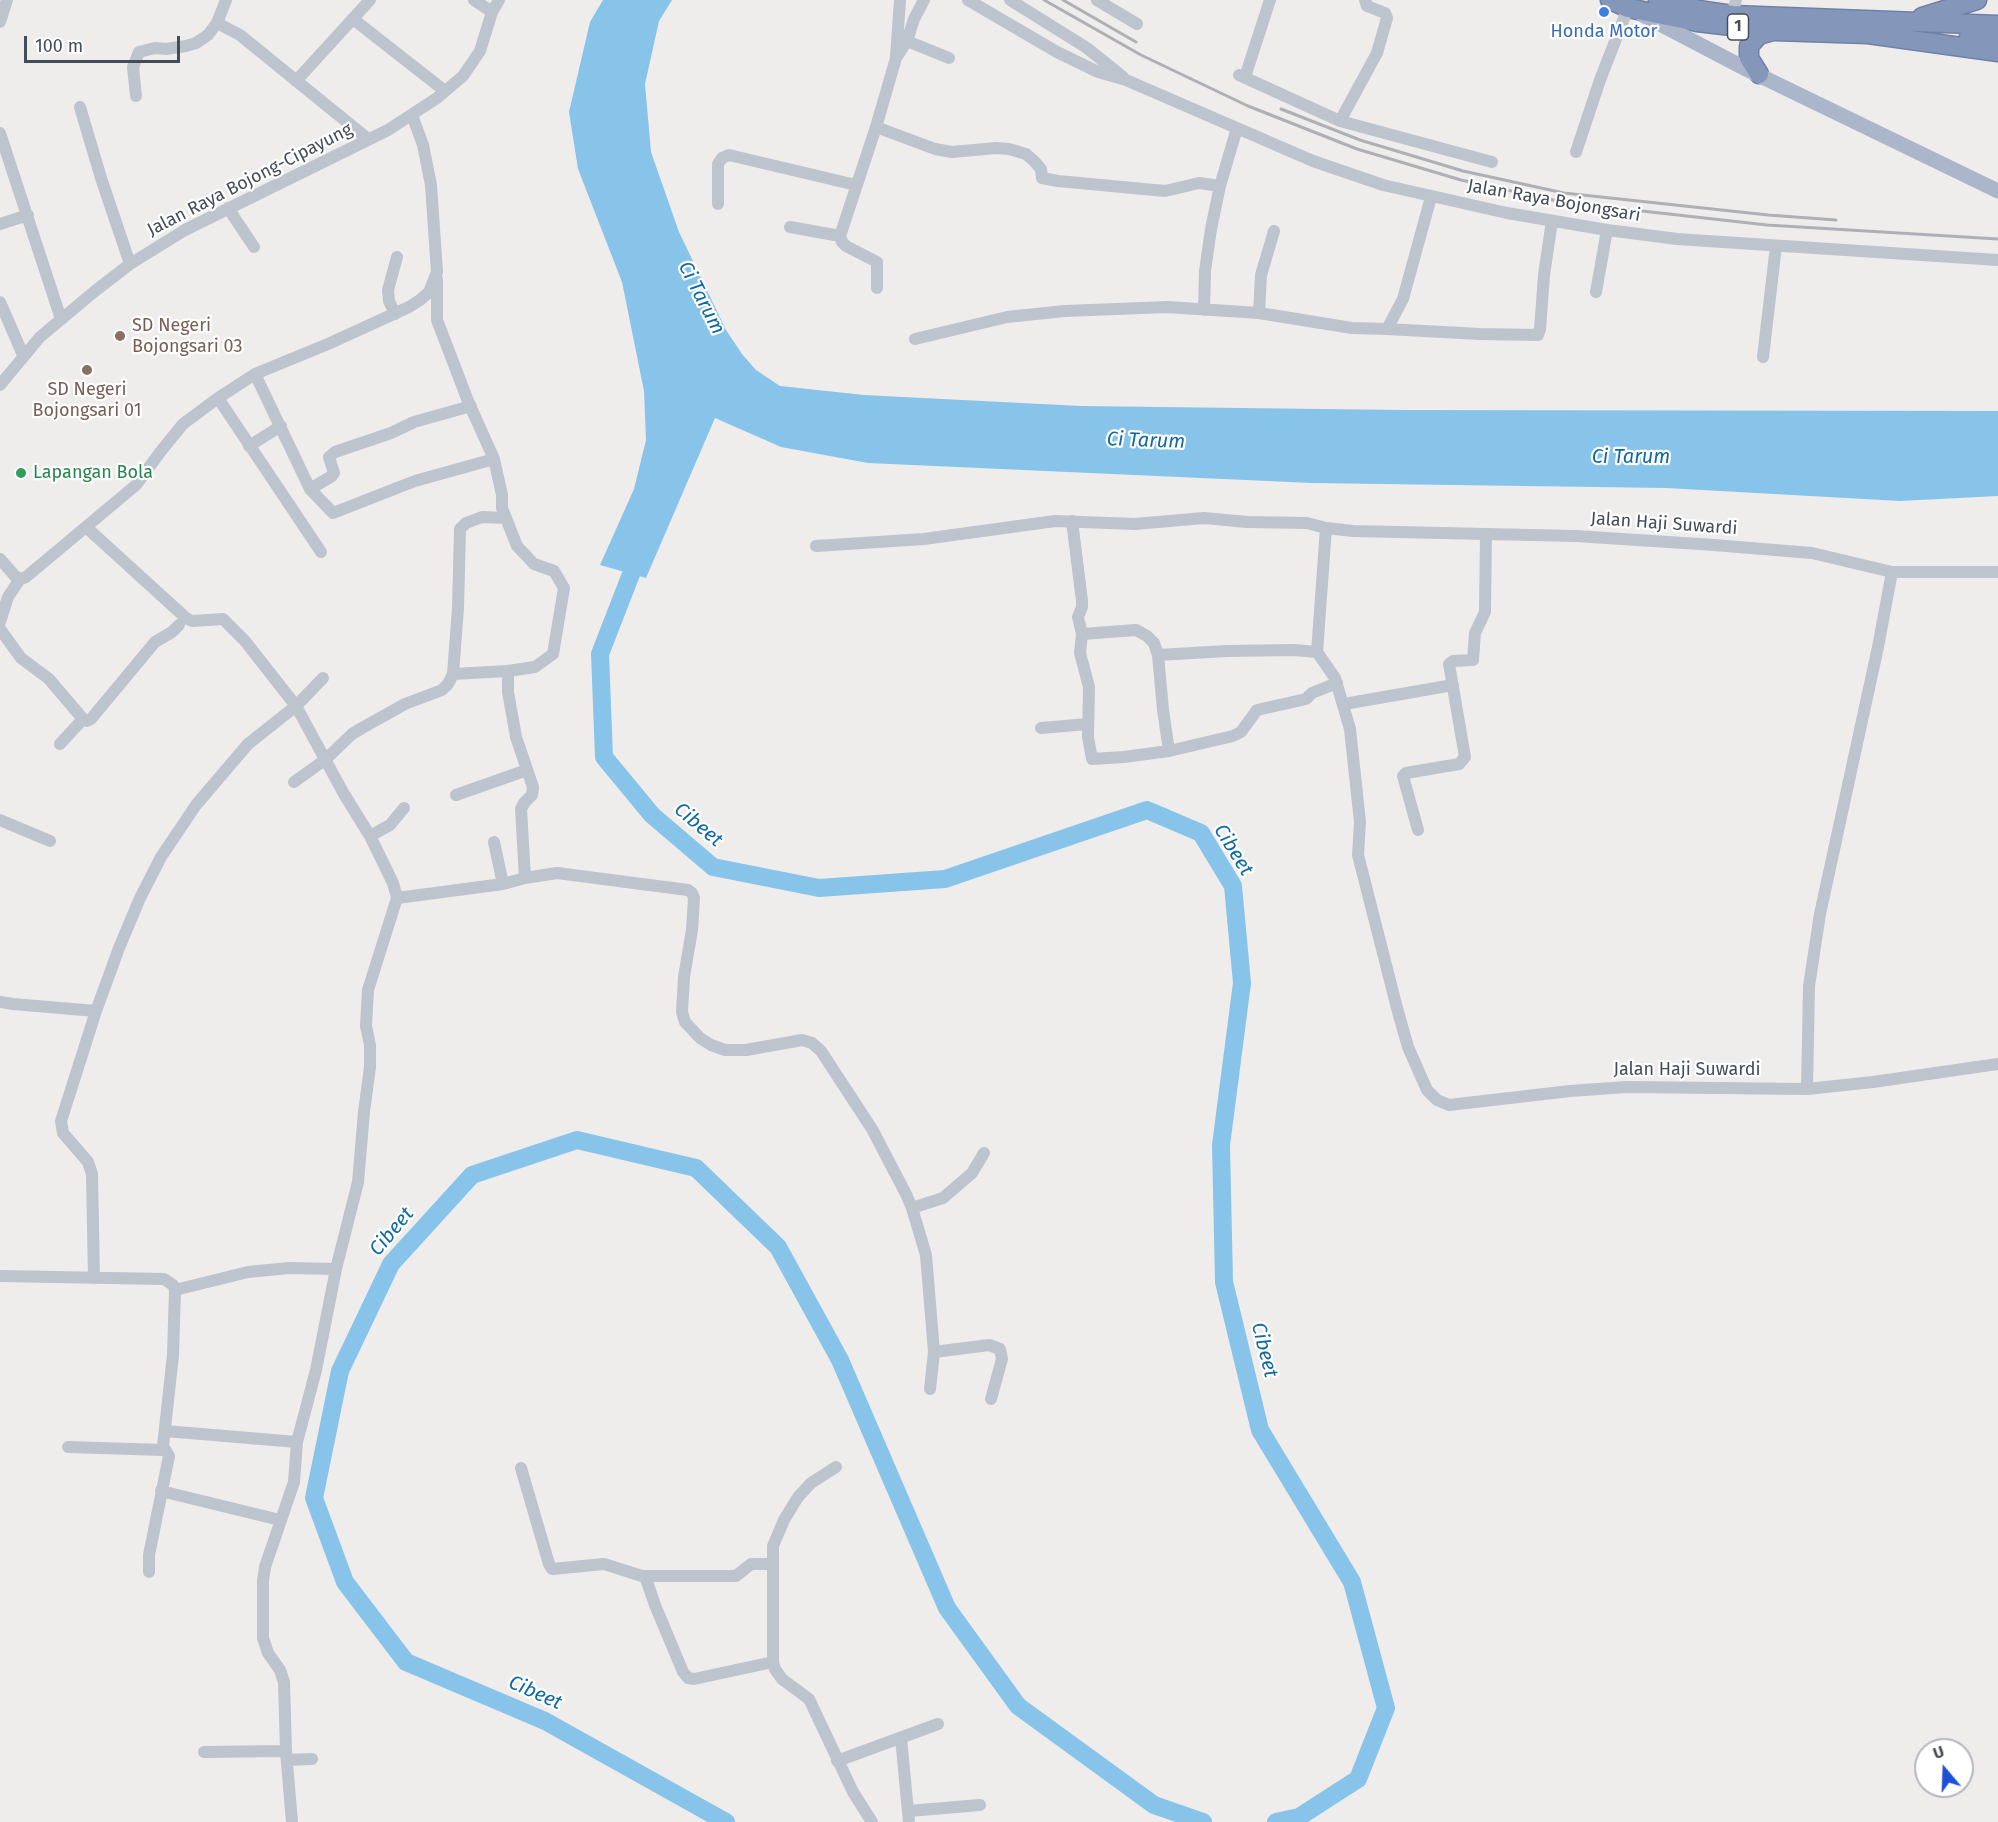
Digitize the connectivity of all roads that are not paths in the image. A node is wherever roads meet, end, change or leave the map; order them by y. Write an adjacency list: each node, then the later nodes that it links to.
1 (7, 0): 22 (street)
2 (226, 0): 24 (street)
3 (370, 0): 20 (street)
4 (474, 0): 18 (street)
5 (499, 0): 18 (street, Jalan Raya Bojong-Cipayung)
6 (900, 0): 19 (street)
7 (924, 0): 21 (street)
8 (1010, 0): 35 (street, Jalan Raya Bojongsari)
9 (1097, 0): 25 (street)
10 (1270, 0): 41 (street)
11 (1365, 0): 41 (street)
12 (1610, 0): 17 (highway, 1)
13 (1658, 0): 16 (highway, 1)
14 (1977, 0): 23 (highway)
15 (976, 2): 35 (street, Jalan Raya Bojongsari)
16 (1734, 7): 23 (highway, 1)
17 (1628, 8): 27 (highway, 1); 34 (main road); 46 (street)
18 (492, 12): 37 (street, Jalan Raya Bojong-Cipayung)
19 (900, 15): 21 (street); 32 (street)
20 (353, 19): 36 (street); 37 (street)
21 (914, 19): 30 (street)
22 (0, 22)
23 (1906, 22): 26 (highway, 1)
24 (217, 23): 36 (street); 38 (street)
25 (1137, 24)
26 (1998, 25)
27 (1775, 30): 28 (highway, 1); 34 (highway)
28 (1868, 34): 29 (highway, 1); 31 (highway)
29 (1998, 38)
30 (907, 41): 32 (street); 33 (street)
31 (1998, 52)
32 (896, 58): 42 (street)
33 (949, 58)
34 (1759, 74): 51 (main road)
35 (1126, 80): 43 (street, Jalan Raya Bojongsari)
36 (296, 81): 45 (street)
37 (445, 91): 40 (street, Jalan Raya Bojong-Cipayung)
38 (135, 96)
39 (81, 107): 66 (street)
40 (412, 115): 45 (street, Jalan Raya Bojong-Cipayung); 67 (street)
41 (1340, 121): 48 (street)
42 (876, 127): 49 (street); 50 (street)
43 (1237, 128): 50 (street); 52 (street, Jalan Raya Bojongsari)
44 (0, 133): 47 (street)
45 (369, 139): 54 (street, Jalan Raya Bojong-Cipayung)
46 (1576, 152)
47 (4, 155): 55 (street)
48 (1492, 162)
49 (856, 185): 53 (street); 61 (street)
50 (1220, 186): 71 (street)
51 (1998, 191)
52 (1431, 197): 56 (street, Jalan Raya Bojongsari); 75 (street)
53 (718, 204)
54 (228, 208): 63 (street); 66 (street, Jalan Raya Bojong-Cipayung)
55 (28, 215): 57 (street); 74 (street)
56 (1552, 221): 59 (street, Jalan Raya Bojongsari); 75 (street)
57 (0, 224)
58 (790, 227): 61 (street)
59 (1607, 230): 62 (street, Jalan Raya Bojongsari); 69 (street)
60 (1274, 231): 72 (street)
61 (840, 236): 68 (street)
62 (1776, 246): 65 (street, Jalan Raya Bojongsari); 78 (street)
63 (254, 247)
64 (397, 257): 73 (street)
65 (1998, 260)
66 (130, 264): 74 (street, Jalan Raya Bojong-Cipayung)
67 (437, 272): 73 (street); 82 (street)
68 (878, 288)
69 (1596, 292)
70 (0, 302): 77 (street)
71 (1204, 310): 72 (street); 76 (street)
72 (1260, 313): 75 (street)
73 (395, 314): 79 (street)
74 (61, 319): 77 (street, Jalan Raya Bojong-Cipayung)
75 (1387, 329)
76 (915, 339)
77 (23, 356): 80 (street, Jalan Raya Bojong-Cipayung)
78 (1763, 357)
79 (255, 374): 81 (street); 83 (street)
80 (0, 385)
81 (218, 398): 84 (street); 89 (street)
82 (471, 406): 85 (street); 86 (street)
83 (281, 426): 84 (street); 86 (street)
84 (249, 446): 93 (street)
85 (494, 459): 86 (street); 87 (street)
86 (310, 489)
87 (506, 518): 104 (street); 105 (street)
88 (1072, 521): 90 (street, Jalan Haji Suwardi); 92 (street, Jalan Haji Suwardi); 101 (street)
89 (86, 527): 97 (street); 110 (street)
90 (1326, 528): 91 (street, Jalan Haji Suwardi); 102 (street)
91 (1486, 534): 95 (street, Jalan Haji Suwardi); 108 (street)
92 (816, 546)
93 (321, 552)
94 (0, 559): 97 (street)
95 (1892, 572): 96 (street, Jalan Haji Suwardi); 132 (street)
96 (1998, 572)
97 (20, 579): 98 (street)
98 (0, 622)
99 (179, 625): 111 (street)
100 (0, 629): 111 (street)
101 (1082, 634): 103 (street); 112 (street)
102 (1317, 652): 103 (street); 107 (street, Jalan Haji Suwardi)
103 (1158, 655): 115 (street)
104 (508, 671): 105 (street); 117 (street)
105 (453, 674): 116 (street)
106 (323, 678): 110 (street)
107 (1337, 683): 109 (street, Jalan Haji Suwardi); 115 (street)
108 (1453, 685): 109 (street); 122 (street)
109 (1344, 704): 132 (street, Jalan Haji Suwardi)
110 (296, 706): 116 (street); 130 (street)
111 (82, 719): 114 (street)
112 (1088, 724): 113 (street); 115 (street)
113 (1041, 728)
114 (60, 744)
115 (1169, 751)
116 (326, 759): 118 (street); 123 (street)
117 (527, 770): 119 (street); 126 (street)
118 (294, 782)
119 (456, 795)
120 (404, 808): 123 (street)
121 (0, 820): 124 (street)
122 (1418, 830)
123 (370, 836): 128 (street)
124 (50, 841)
125 (494, 842): 127 (street)
126 (525, 878): 127 (street); 134 (street)
127 (503, 884): 128 (street)
128 (397, 898): 135 (street)
129 (0, 1002): 130 (street)
130 (96, 1011): 137 (street)
131 (1998, 1064): 132 (street, Jalan Haji Suwardi)
132 (1807, 1089)
133 (984, 1153): 134 (street)
134 (912, 1208): 139 (street)
135 (336, 1269): 138 (street); 143 (street)
136 (0, 1276): 137 (street)
137 (94, 1278): 138 (street)
138 (175, 1290): 142 (street)
139 (934, 1352): 140 (street); 141 (street)
140 (930, 1389)
141 (991, 1399)
142 (165, 1431): 143 (street); 145 (street)
143 (297, 1442): 149 (street)
144 (68, 1447): 145 (street)
145 (164, 1450): 148 (street)
146 (836, 1467): 150 (street)
147 (521, 1468): 152 (street)
148 (161, 1491): 149 (street); 151 (street)
149 (280, 1520): 157 (street)
150 (773, 1564): 152 (street); 153 (street)
151 (149, 1572)
152 (645, 1576): 153 (street)
153 (773, 1662): 159 (street)
154 (938, 1724): 155 (street)
155 (901, 1738): 159 (street); 161 (street)
156 (204, 1752): 157 (street)
157 (286, 1755): 158 (street); 162 (street)
158 (312, 1759)
159 (837, 1761): 163 (street)
160 (980, 1805): 161 (street)
161 (909, 1816)
162 (292, 1822)
163 (872, 1822)

